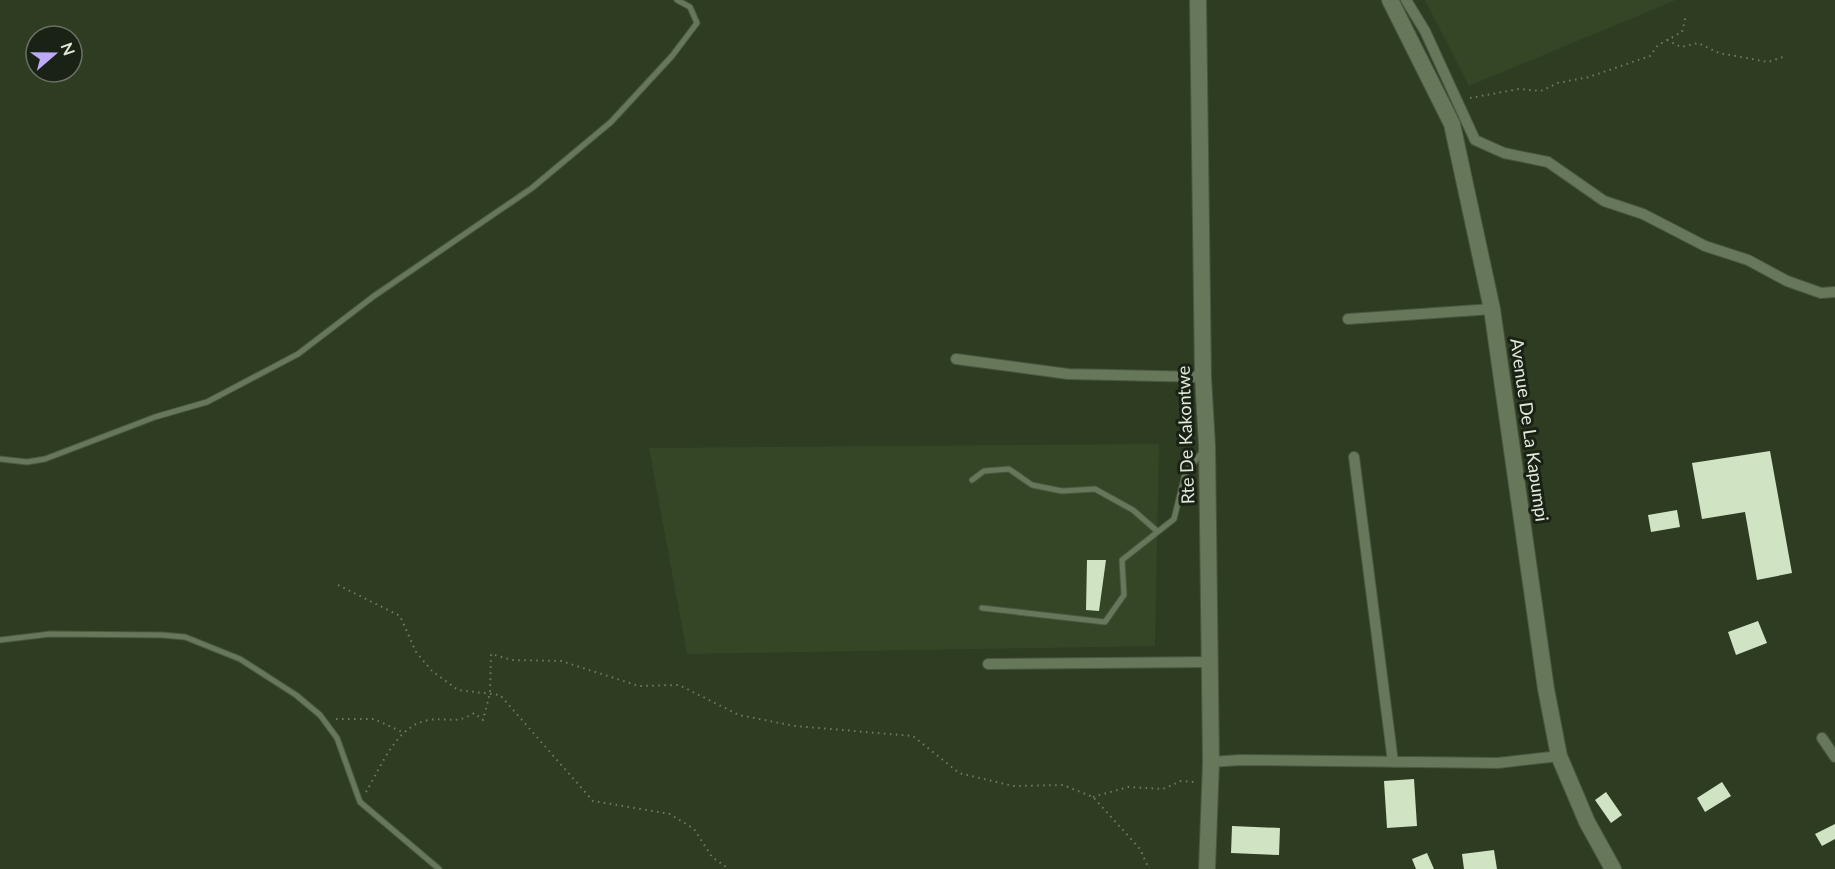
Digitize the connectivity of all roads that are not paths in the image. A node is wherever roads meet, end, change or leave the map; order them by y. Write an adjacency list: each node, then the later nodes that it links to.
1 (677, 0): 12 (lane)
2 (1198, 0): 9 (main road, Rte De Kakontwe)
3 (1390, 0): 6 (main road, Avenue De La Kapumpi)
4 (1407, 0): 5 (street)
5 (1835, 292)
6 (1492, 309): 7 (street); 20 (main road, Avenue De La Kapumpi)
7 (1348, 319)
8 (956, 359): 9 (street)
9 (1203, 377): 10 (main road, Rte De Kakontwe)
10 (1207, 446): 14 (lane); 17 (main road, Rte De Kakontwe)
11 (1353, 457): 23 (street)
12 (0, 459)
13 (972, 480): 14 (lane)
14 (1157, 531): 15 (lane)
15 (982, 608)
16 (0, 640): 24 (lane)
17 (1209, 662): 18 (street); 22 (main road, Rte De Kakontwe)
18 (988, 664)
19 (1822, 738): 21 (street)
20 (1559, 756): 23 (street); 26 (main road, Avenue De La Kapumpi)
21 (1835, 757)
22 (1211, 762): 23 (street); 25 (main road, Rte De Kakontwe)
23 (1393, 762)
24 (439, 869)
25 (1208, 869)
26 (1613, 869)

